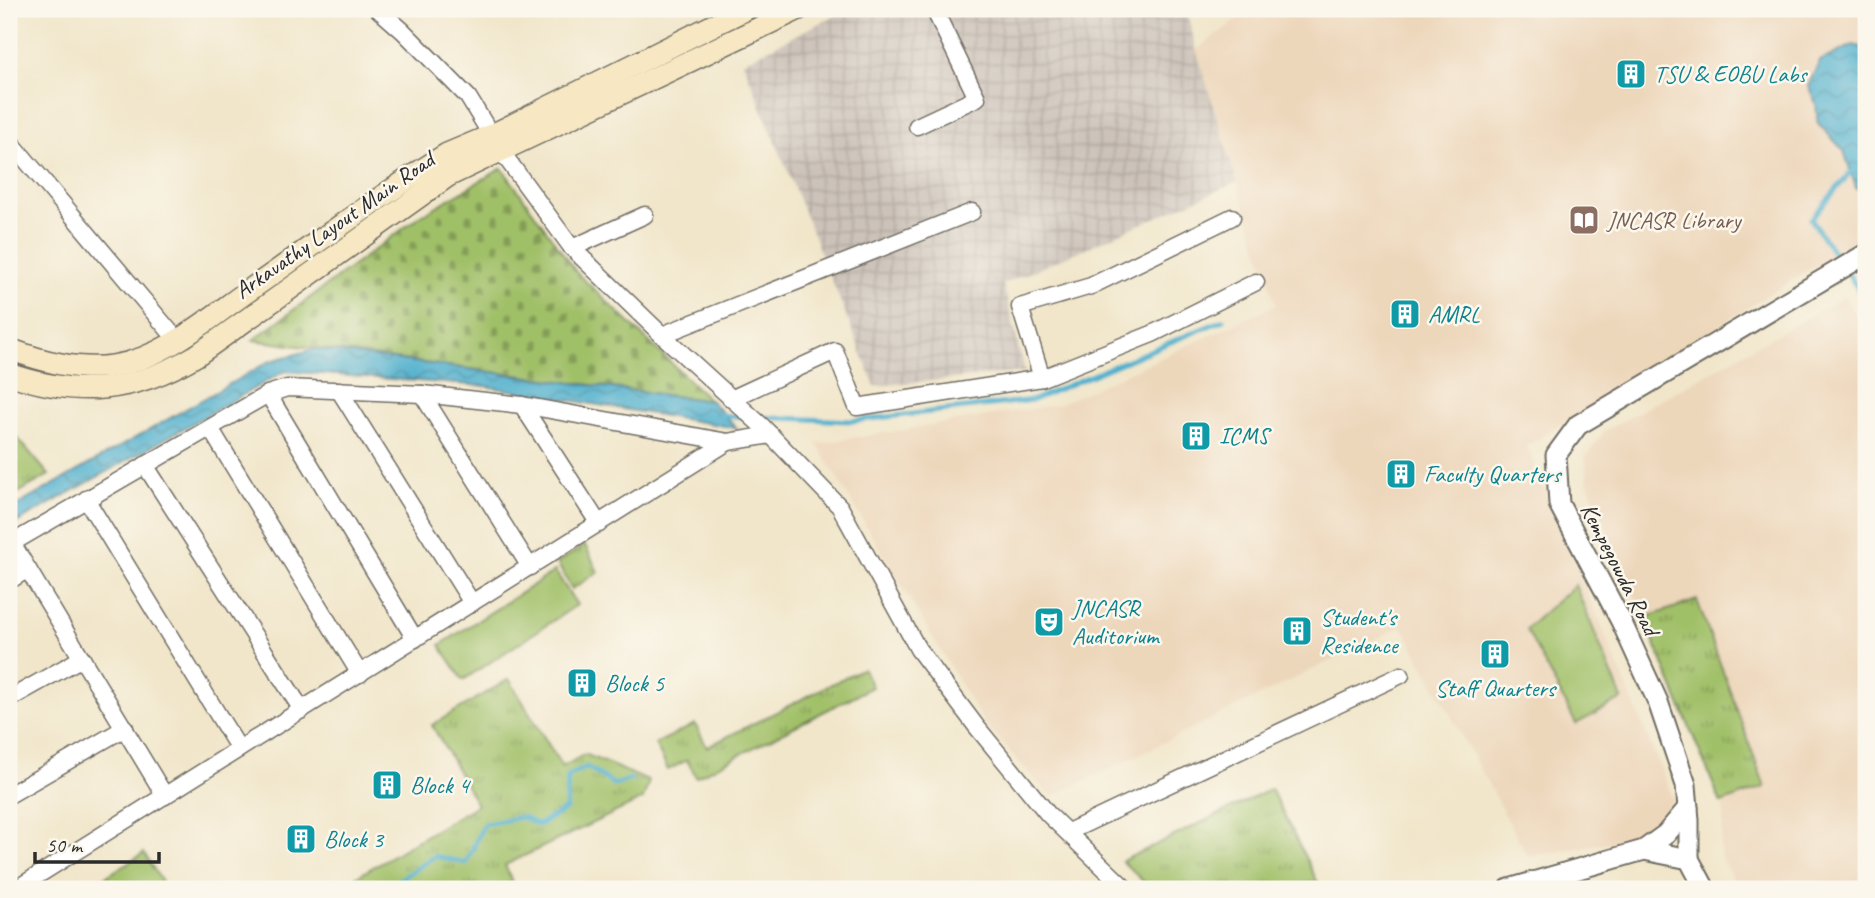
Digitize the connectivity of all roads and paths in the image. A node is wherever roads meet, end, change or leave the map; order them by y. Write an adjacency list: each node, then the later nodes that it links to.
1 (378, 9): 7 (street)
2 (746, 9): 7 (main road, Arkavathy Layout Main Road)
3 (799, 9): 7 (main road, Arkavathy Layout Main Road)
4 (934, 9): 5 (street)
5 (917, 126)
6 (9, 140): 8 (street)
7 (497, 143): 12 (street); 16 (main road, Arkavathy Layout Main Road); 18 (main road, Arkavathy Layout Main Road)
8 (16, 160): 16 (street)
9 (972, 212): 15 (street)
10 (645, 215): 12 (street)
11 (1232, 217): 19 (street)
12 (572, 248): 15 (street)
13 (1860, 258): 45 (street, Kempegowda Road)
14 (1256, 282): 19 (street)
15 (662, 335): 23 (street)
16 (177, 340): 17 (main road, Arkavathy Layout Main Road)
17 (9, 349)
18 (9, 374)
19 (1042, 378): 23 (street)
20 (339, 390): 21 (street); 22 (street); 34 (street)
21 (268, 394): 25 (street); 35 (street)
22 (422, 394): 24 (street); 31 (street)
23 (733, 401): 26 (street)
24 (522, 405): 27 (street); 30 (street)
25 (210, 428): 28 (street); 37 (street)
26 (767, 431): 27 (street); 46 (street)
27 (728, 442): 30 (street)
28 (145, 465): 29 (street); 40 (street)
29 (86, 499): 32 (street); 42 (street)
30 (599, 524): 31 (street)
31 (530, 567): 34 (street)
32 (28, 569): 33 (street); 36 (street)
33 (9, 581)
34 (472, 603): 35 (street)
35 (415, 639): 37 (street)
36 (82, 658): 39 (street); 41 (street)
37 (360, 674): 40 (street)
38 (1401, 675): 46 (street)
39 (9, 699)
40 (302, 710): 42 (street)
41 (125, 729): 43 (street); 44 (street)
42 (239, 749): 44 (street)
43 (9, 795)
44 (165, 796): 49 (street)
45 (1688, 808): 47 (street); 48 (street, Kempegowda Road)
46 (1068, 832): 50 (street)
47 (1644, 850): 48 (street); 51 (street)
48 (1689, 859): 52 (street, Kempegowda Road)
49 (16, 889)
50 (1126, 889)
51 (1509, 889)
52 (1705, 889)

